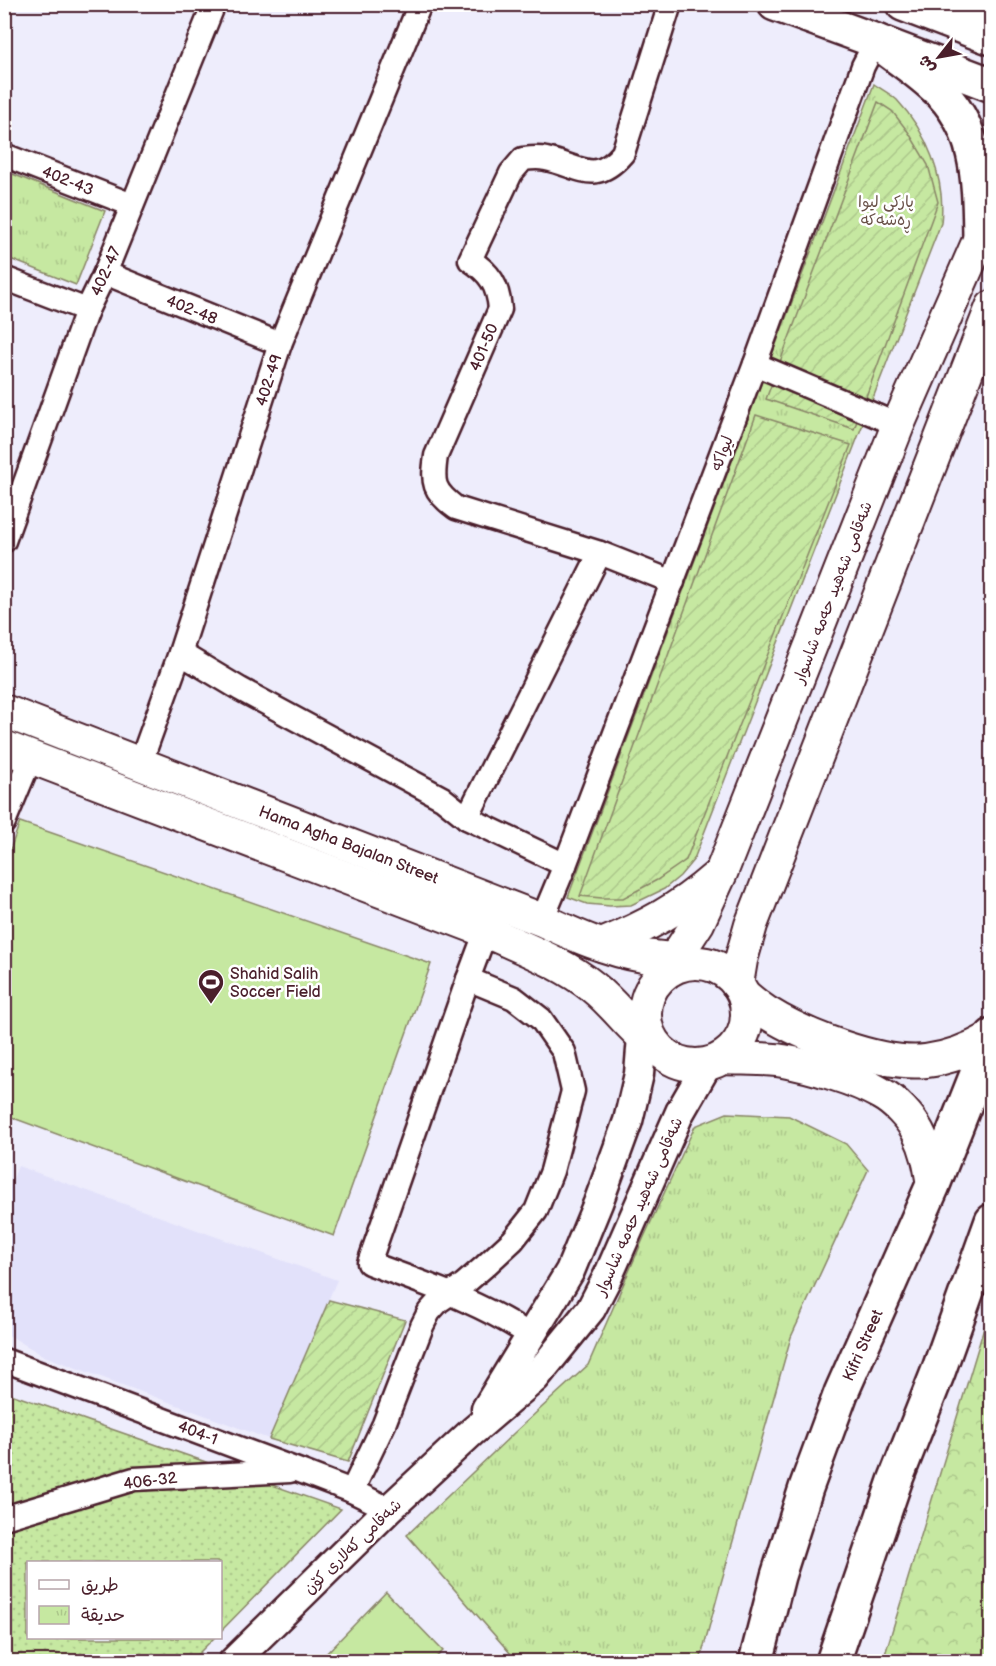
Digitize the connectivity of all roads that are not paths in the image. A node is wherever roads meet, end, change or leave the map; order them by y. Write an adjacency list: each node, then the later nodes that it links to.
1 (214, 4): 12 (street, 402-47)
2 (420, 4): 19 (street, 402-49)
3 (670, 4): 23 (street, 401-50)
4 (775, 4): 9 (main road)
5 (903, 4): 8 (main road)
6 (909, 4): 7 (main road)
7 (984, 4)
8 (992, 38)
9 (876, 41): 10 (main road); 14 (main road); 20 (street, لیواکە)
10 (992, 85)
11 (4, 154): 12 (street, 402-43)
12 (132, 205): 15 (street, 402-47)
13 (992, 207): 14 (main road, شەقامی شەهید حەمە شاسوار)
14 (980, 238): 21 (main road, شەقامی شەهید حەمە شاسوار)
15 (105, 273): 18 (street, 402-47); 19 (street, 402-48)
16 (4, 278): 18 (street)
17 (992, 307): 40 (main road)
18 (87, 310): 22 (street, 402-47)
19 (280, 344): 25 (street, 402-49)
20 (755, 364): 21 (street); 24 (street, لیواکە)
21 (898, 425): 34 (main road, شەقامی شەهید حەمە شاسوار)
22 (4, 540)
23 (600, 553): 24 (street, 401-50); 30 (street)
24 (673, 582): 33 (street, لیواکە)
25 (180, 653): 28 (street, 402-49); 30 (street)
26 (4, 711): 28 (main road, Hama Agha Bajalan Street)
27 (18, 752): 31 (street); 32 (main road, Hama Agha Bajalan Street)
28 (141, 764): 29 (main road, Hama Agha Bajalan Street)
29 (255, 808): 32 (main road); 35 (main road, Hama Agha Bajalan Street)
30 (467, 818): 33 (street)
31 (4, 822)
32 (245, 839): 36 (main road, Hama Agha Bajalan Street)
33 (565, 865): 35 (street, لیواکە)
34 (721, 873): 37 (main road); 38 (main road, شەقامی شەهید حەمە شاسوار)
35 (542, 920): 37 (main road, Hama Agha Bajalan Street)
36 (486, 931): 39 (street); 41 (main road, Hama Agha Bajalan Street)
37 (602, 945): 38 (main road, Hama Agha Bajalan Street)
38 (679, 964): 40 (main road); 41 (main road)
39 (468, 979): 47 (street); 47 (street)
40 (741, 989): 42 (main road); 43 (main road)
41 (647, 1036): 43 (main road); 46 (street)
42 (991, 1037): 44 (main road, Kifri Street)
43 (715, 1062): 44 (main road); 48 (street, شەقامی شەهید حەمە شاسوار)
44 (933, 1185): 57 (main road, Kifri Street)
45 (992, 1221): 58 (main road)
46 (560, 1289): 48 (street); 49 (street)
47 (451, 1293): 49 (street); 53 (street)
48 (591, 1309): 51 (street, شەقامی شەهید حەمە شاسوار)
49 (531, 1336): 51 (street)
50 (4, 1360): 52 (street, 404-1)
51 (472, 1431): 54 (street, شەقامی کەلاری کۆن)
52 (300, 1471): 53 (street, 404-1); 55 (street, 406-32)
53 (352, 1491): 54 (street, 404-1)
54 (389, 1509): 56 (street, شەقامی کەلاری کۆن)
55 (4, 1518)
56 (232, 1662)
57 (756, 1662)
58 (833, 1662)

